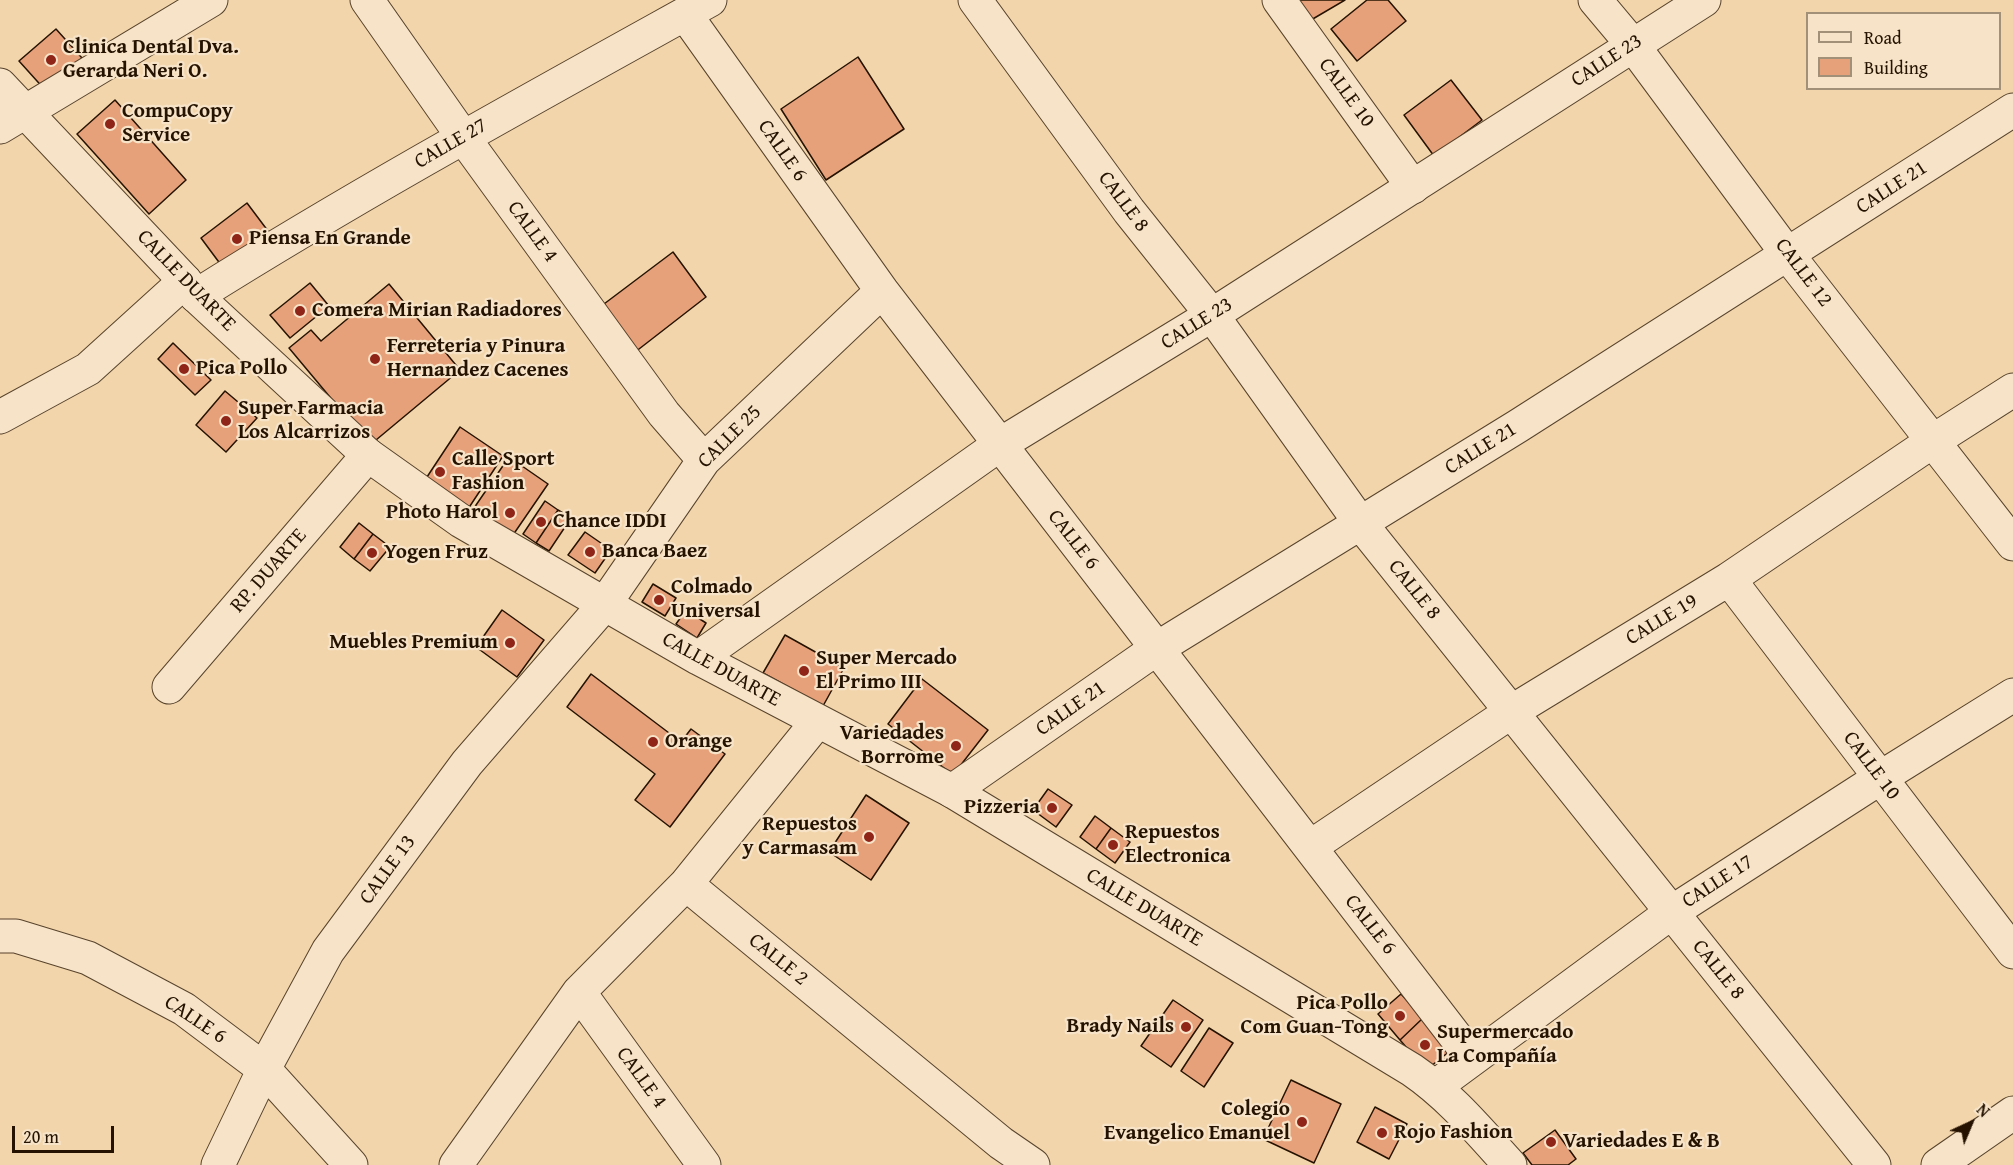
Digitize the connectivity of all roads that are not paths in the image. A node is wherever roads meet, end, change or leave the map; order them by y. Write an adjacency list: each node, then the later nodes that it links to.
1 (211, 0): 11 (street)
2 (366, 0): 12 (street, CALLE 4)
3 (975, 0): 17 (street, CALLE 8)
4 (1278, 0): 13 (street, CALLE 10)
5 (1595, 0): 8 (street, CALLE 12)
6 (1704, 0): 8 (street, CALLE 23)
7 (697, 7): 12 (street, CALLE 27); 16 (street, CALLE 6)
8 (1632, 44): 13 (street, CALLE 23); 14 (street, CALLE 12)
9 (0, 85): 11 (street, CALLE DUARTE)
10 (2013, 110): 14 (street, CALLE 21)
11 (12, 120): 15 (street, CALLE DUARTE)
12 (463, 137): 15 (street, CALLE 27); 23 (street, CALLE 4)
13 (1413, 187): 17 (street, CALLE 23)
14 (1788, 255): 20 (street, CALLE 12); 24 (street, CALLE 21)
15 (190, 289): 19 (street, CALLE 27); 22 (street, CALLE DUARTE)
16 (882, 291): 21 (street, CALLE 6); 23 (street, CALLE 25)
17 (1212, 315): 21 (street, CALLE 23); 24 (street, CALLE 8)
18 (2013, 390): 20 (street, CALLE 19)
19 (0, 417)
20 (1933, 441): 25 (street, CALLE 12); 26 (street, CALLE 19)
21 (999, 445): 28 (street, CALLE 6); 29 (street, CALLE 23)
22 (368, 455): 27 (street, CALLE DUARTE); 30 (street, RP. DUARTE)
23 (704, 460): 27 (street, CALLE 25)
24 (1361, 524): 28 (street, CALLE 21); 32 (street, CALLE 8)
25 (2013, 544)
26 (1729, 579): 32 (street, CALLE 19); 34 (street, CALLE 10)
27 (604, 605): 29 (street, CALLE DUARTE); 43 (street, CALLE 13)
28 (1156, 649): 35 (street, CALLE 21); 36 (street, CALLE 6)
29 (698, 658): 33 (street, CALLE DUARTE)
30 (169, 687)
31 (2013, 695): 34 (street, CALLE 17)
32 (1511, 712): 36 (street, CALLE 19); 38 (street, CALLE 8)
33 (817, 722): 35 (street, CALLE DUARTE); 37 (street)
34 (1880, 778): 38 (street, CALLE 17); 40 (street, CALLE 10)
35 (952, 791): 44 (street, CALLE DUARTE)
36 (1310, 847): 42 (street, CALLE 6)
37 (686, 884): 41 (street); 50 (street, CALLE 2)
38 (1672, 912): 42 (street, CALLE 17); 52 (street, CALLE 8)
39 (0, 936): 43 (street, CALLE 6)
40 (2013, 952)
41 (579, 992): 48 (street); 49 (street, CALLE 4)
42 (1472, 1058): 44 (street, CALLE 17)
43 (264, 1069): 46 (street, CALLE 13); 47 (street, CALLE 6)
44 (1436, 1086): 51 (street, CALLE DUARTE)
45 (2013, 1113): 53 (street)
46 (218, 1165)
47 (351, 1165)
48 (456, 1165)
49 (704, 1165)
50 (1033, 1165)
51 (1510, 1165)
52 (1874, 1165)
53 (1938, 1165)

